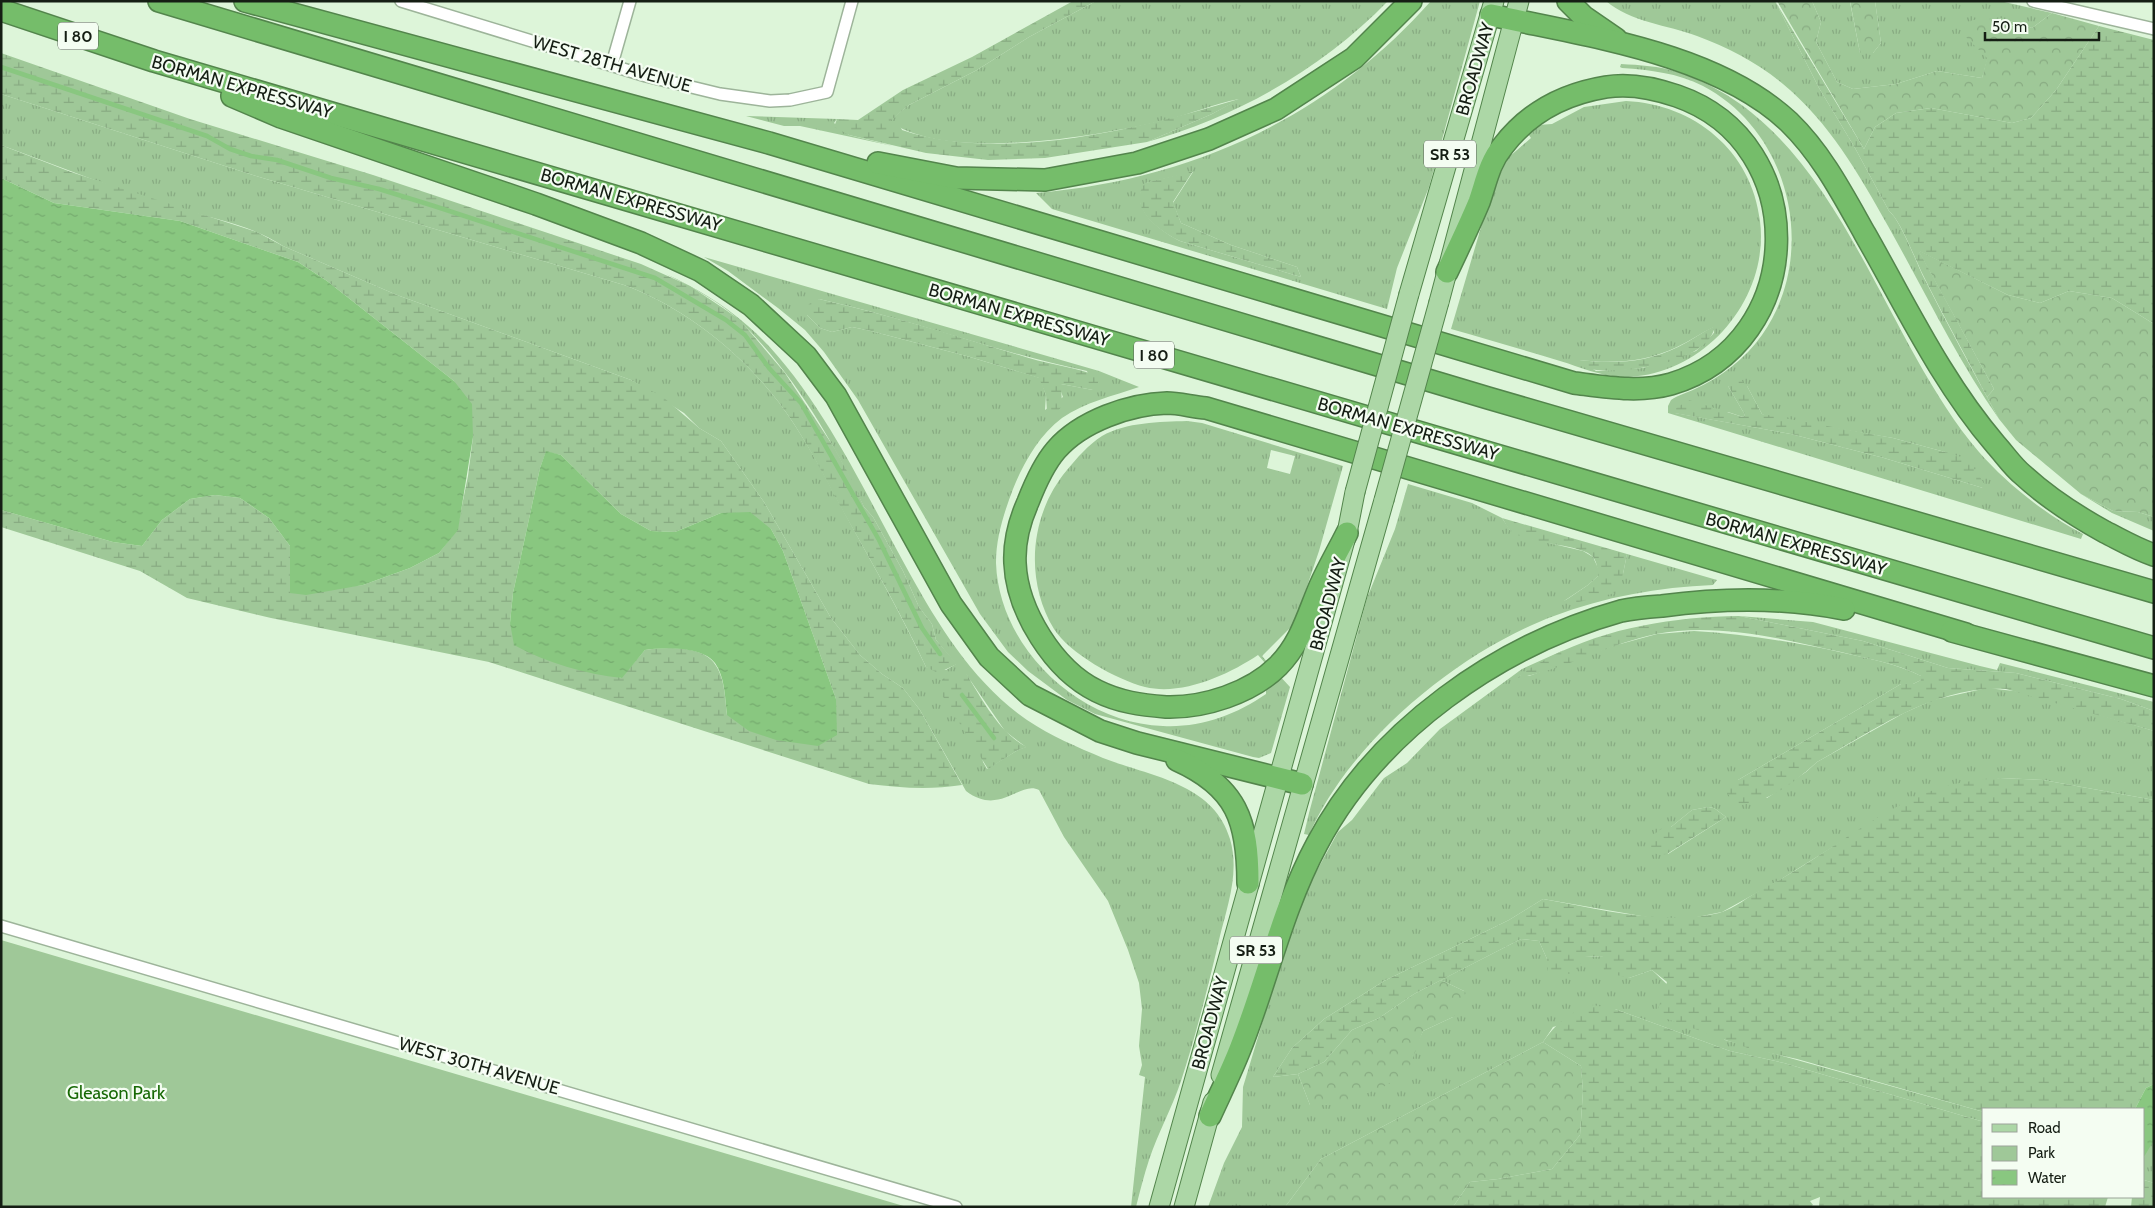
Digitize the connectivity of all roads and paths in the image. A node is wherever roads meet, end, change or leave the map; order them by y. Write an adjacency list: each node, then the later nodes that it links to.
1 (159, 1): 20 (highway)
2 (245, 1): 16 (highway)
3 (630, 1): 15 (street)
4 (852, 1): 15 (street, WEST 28TH AVENUE)
5 (1411, 1): 16 (highway)
6 (1568, 1): 13 (highway)
7 (2032, 1): 12 (street)
8 (404, 2): 15 (street, WEST 28TH AVENUE)
9 (1492, 8): 11 (highway); 18 (main road, BROADWAY / SR 53, bridge)
10 (1, 10): 14 (highway, BORMAN EXPRESSWAY / I 80)
11 (1516, 11): 13 (highway); 17 (main road, BROADWAY / SR 53)
12 (2154, 29)
13 (1625, 45): 19 (highway)
14 (154, 61): 22 (highway, BORMAN EXPRESSWAY / I 80); 24 (highway)
15 (612, 64)
16 (769, 143): 17 (highway)
17 (1447, 272): 26 (main road, BROADWAY / SR 53, bridge)
18 (1347, 533): 21 (highway); 25 (main road, BROADWAY / SR 53)
19 (2154, 555)
20 (2154, 592)
21 (1966, 634): 23 (highway); 29 (highway)
22 (2154, 648)
23 (2154, 686)
24 (1137, 743): 25 (highway); 27 (highway)
25 (1280, 778): 26 (highway); 27 (main road, BROADWAY / SR 53)
26 (1302, 784): 29 (main road, BROADWAY / SR 53)
27 (1248, 883): 31 (main road, BROADWAY / SR 53)
28 (1, 926): 30 (street, WEST 30TH AVENUE)
29 (1210, 1116): 32 (main road, BROADWAY / SR 53)
30 (956, 1207)
31 (1159, 1207)
32 (1184, 1207)

